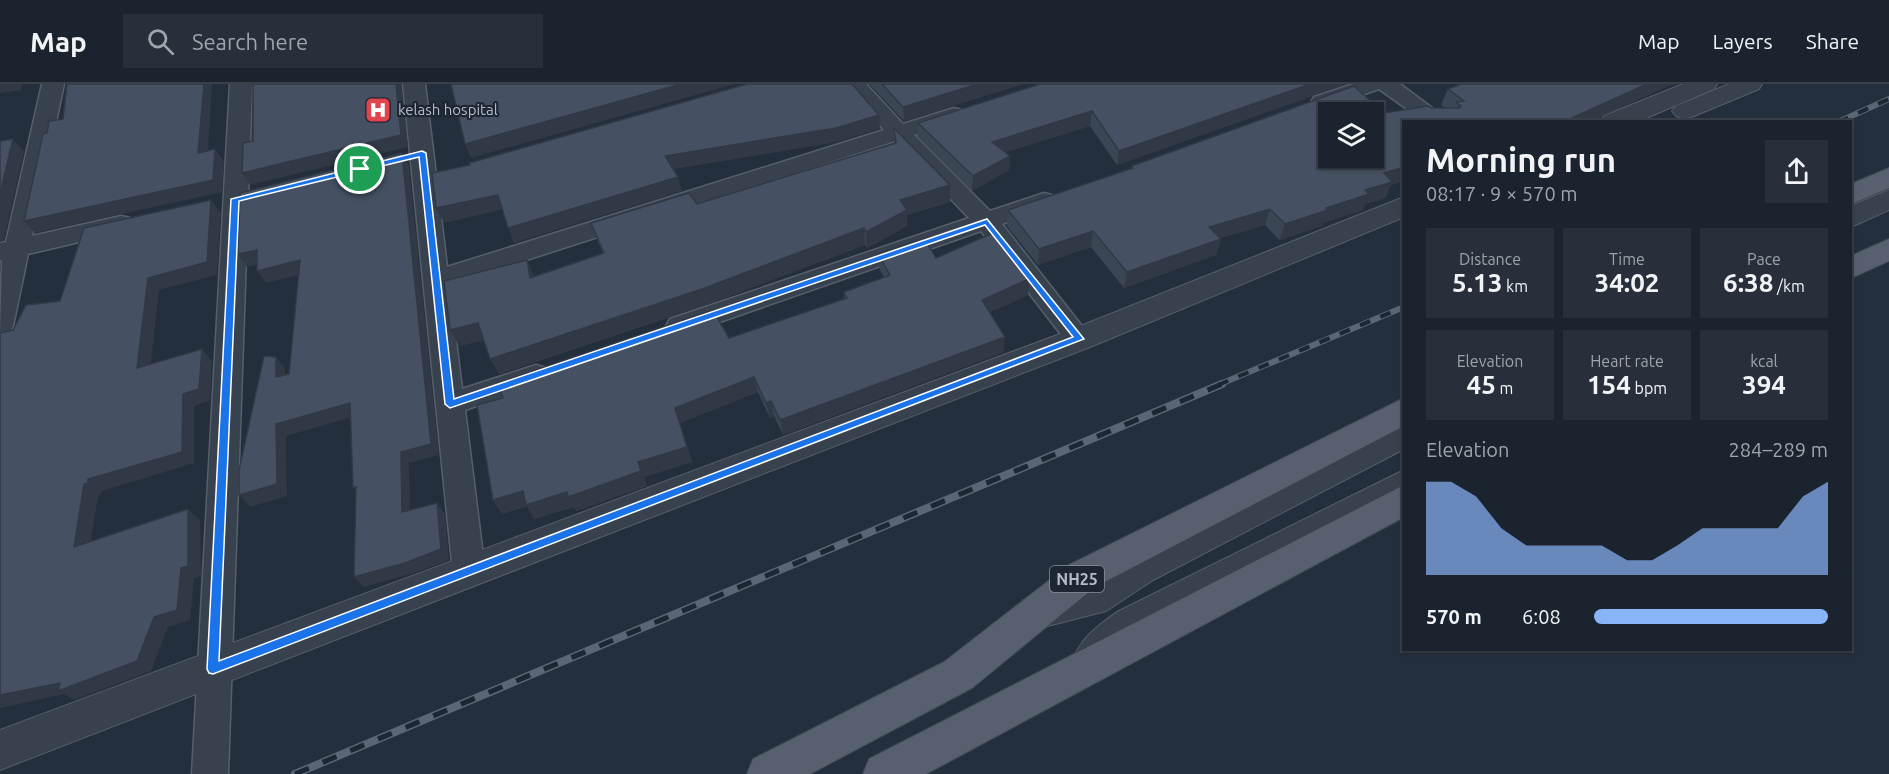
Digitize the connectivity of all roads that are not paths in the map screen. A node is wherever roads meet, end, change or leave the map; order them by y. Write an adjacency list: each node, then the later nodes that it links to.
1 (53, 84): 25 (street)
2 (240, 84): 42 (street)
3 (416, 84): 29 (street)
4 (854, 84): 14 (street)
5 (1373, 84): 10 (street)
6 (1386, 84): 11 (street)
7 (1705, 84): 12 (street)
8 (1750, 84): 13 (street)
9 (976, 108): 14 (street)
10 (1296, 112)
11 (1437, 120)
12 (1617, 120)
13 (1664, 120)
14 (898, 132): 22 (street); 29 (street)
15 (1889, 177): 17 (main road)
16 (1064, 194): 22 (street)
17 (1852, 195)
18 (1889, 199): 20 (street)
19 (1402, 207): 32 (street)
20 (1852, 218)
21 (144, 219): 25 (street)
22 (987, 222): 31 (street); 32 (street)
23 (1402, 228): 32 (street)
24 (1889, 242): 27 (street)
25 (9, 249): 30 (street)
26 (1889, 249): 28 (main road)
27 (1852, 260)
28 (1852, 268)
29 (436, 280): 34 (street)
30 (0, 326)
31 (663, 332)
32 (1080, 347): 39 (street)
33 (562, 366): 34 (street)
34 (450, 404): 39 (street)
35 (1402, 412): 40 (main road, NH25)
36 (1402, 435): 40 (street)
37 (1402, 485): 41 (street)
38 (1402, 501): 41 (main road)
39 (468, 572): 42 (street)
40 (1036, 612): 45 (main road, NH25)
41 (1087, 668): 46 (main road)
42 (213, 669): 43 (street); 44 (street)
43 (0, 750)
44 (210, 774)
45 (768, 774)
46 (884, 774)

